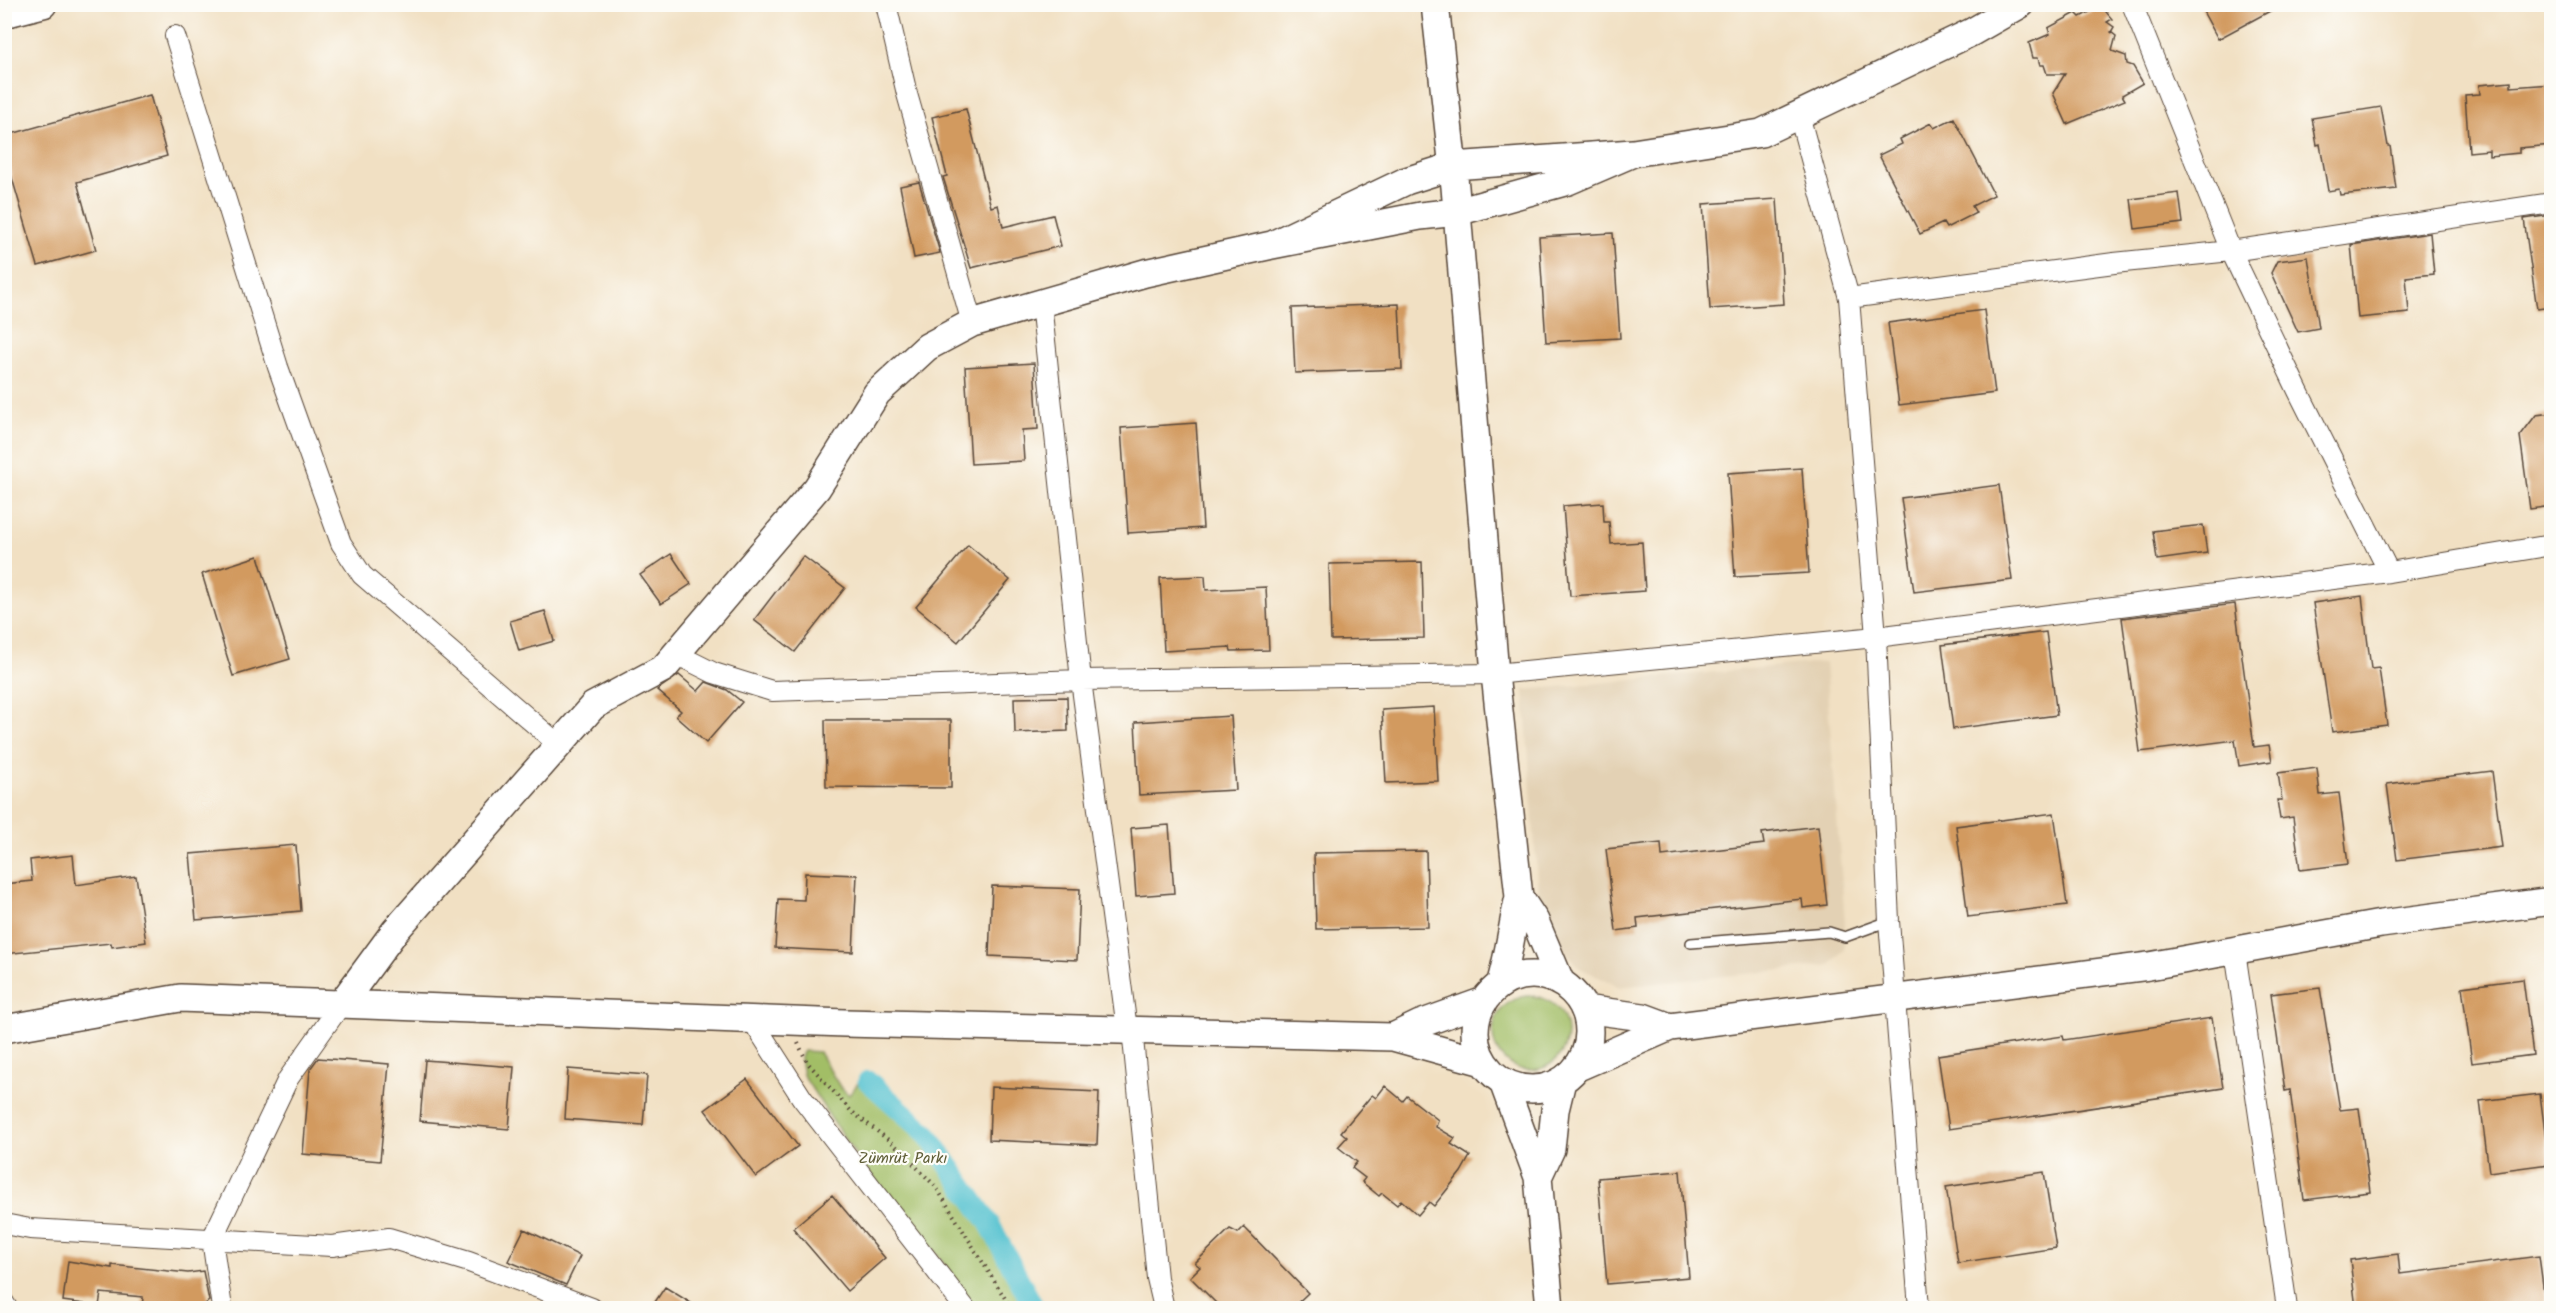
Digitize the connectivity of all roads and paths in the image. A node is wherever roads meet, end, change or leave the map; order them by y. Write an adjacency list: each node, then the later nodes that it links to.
1 (43, 4): 6 (street)
2 (886, 4): 17 (street)
3 (1435, 4): 10 (street)
4 (2021, 4): 8 (street)
5 (2132, 4): 14 (street)
6 (4, 14)
7 (175, 36): 24 (street)
8 (1799, 115): 9 (street); 15 (street)
9 (1633, 153): 10 (street); 12 (street)
10 (1453, 166): 12 (street); 13 (street)
11 (2552, 203): 14 (street)
12 (1457, 212): 13 (street); 22 (street)
13 (1272, 245): 16 (street)
14 (2231, 251): 15 (street); 19 (street)
15 (1849, 298): 20 (street)
16 (1041, 303): 17 (street); 23 (street)
17 (972, 323): 21 (street)
18 (2552, 545): 19 (street)
19 (2389, 572): 20 (street)
20 (1876, 637): 22 (street); 27 (street)
21 (676, 654): 23 (street); 24 (street)
22 (1495, 674): 23 (street); 25 (street)
23 (1081, 680): 39 (street)
24 (559, 745): 33 (street)
25 (1519, 897): 30 (street); 31 (street)
26 (2552, 901): 29 (street)
27 (1889, 921): 28 (lane); 32 (street)
28 (1690, 943)
29 (2235, 951): 32 (street); 56 (street)
30 (1561, 983): 31 (street); 34 (street)
31 (1492, 993): 40 (street); 41 (street)
32 (1894, 999): 37 (street); 55 (street)
33 (342, 1003): 35 (street); 38 (street); 46 (street)
34 (1584, 1009): 37 (street); 42 (street)
35 (752, 1020): 36 (street); 51 (street)
36 (794, 1021): 39 (street); 52 (path)
37 (1670, 1027): 42 (street)
38 (4, 1029)
39 (1129, 1029): 40 (street); 53 (street)
40 (1393, 1037): 41 (street)
41 (1483, 1062): 43 (street)
42 (1570, 1074): 43 (street); 44 (street)
43 (1503, 1082): 44 (street)
44 (1538, 1177): 54 (street)
45 (4, 1224): 46 (street)
46 (212, 1239): 49 (street); 50 (street)
47 (4, 1303): 48 (street)
48 (7, 1308)
49 (222, 1308)
50 (592, 1308)
51 (965, 1308)
52 (1011, 1308)
53 (1164, 1308)
54 (1550, 1308)
55 (1919, 1308)
56 (2287, 1308)

